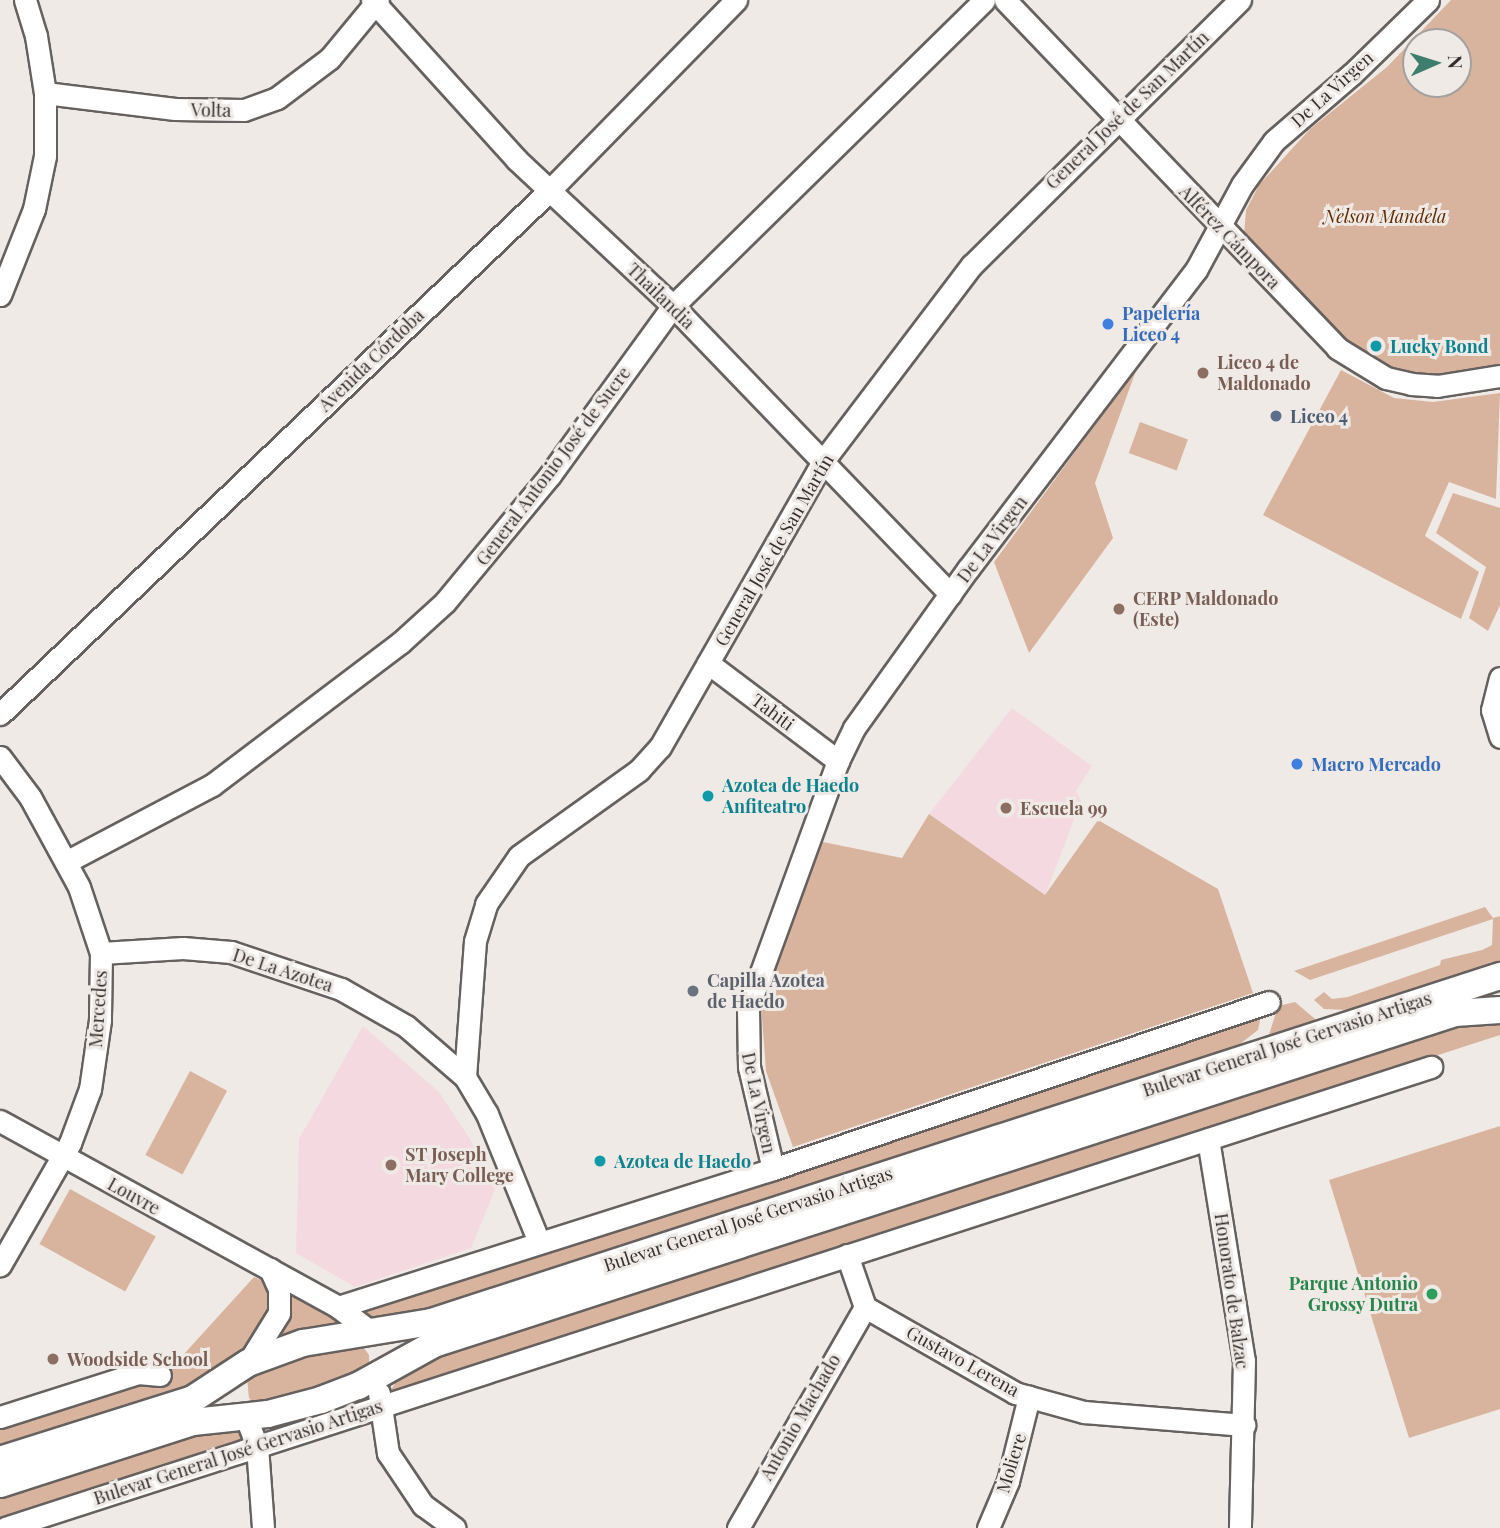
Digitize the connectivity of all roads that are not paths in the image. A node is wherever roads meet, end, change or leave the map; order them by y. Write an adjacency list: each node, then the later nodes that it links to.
1 (25, 0): 8 (street)
2 (736, 0): 10 (street, Avenida Córdoba)
3 (984, 0): 13 (street, General Antonio José de Sucre)
4 (1005, 0): 9 (street, Alférez Cámpora)
5 (1240, 0): 9 (street, General José de San Martín)
6 (1428, 0): 11 (street, De La Virgen)
7 (375, 1): 8 (street, Volta); 10 (street, Thailandia)
8 (45, 93): 12 (street)
9 (1116, 118): 11 (street, Alférez Cámpora); 15 (street, General José de San Martín)
10 (550, 190): 13 (street, Thailandia); 19 (street, Avenida Córdoba)
11 (1220, 226): 14 (street, Alférez Cámpora); 16 (street, De La Virgen)
12 (0, 295)
13 (673, 306): 15 (street, Thailandia); 23 (street, General Antonio José de Sucre)
14 (1500, 376)
15 (823, 461): 16 (street, Thailandia); 17 (street, General José de San Martín)
16 (950, 594): 22 (street, De La Virgen)
17 (708, 663): 22 (street, Tahiti); 29 (street, General José de San Martín)
18 (1500, 678): 20 (street)
19 (0, 714)
20 (1500, 737)
21 (0, 757): 23 (street, Mercedes)
22 (838, 761): 33 (street, De La Virgen)
23 (66, 862): 24 (street, Mercedes)
24 (101, 953): 29 (street, De La Azotea); 32 (street, Mercedes)
25 (1500, 976): 40 (main road, Bulevar General José Gervasio Artigas)
26 (1269, 1002): 33 (street)
27 (1500, 1010): 43 (main road, Bulevar General José Gervasio Artigas)
28 (1431, 1067): 31 (street, Bulevar General José Gervasio Artigas)
29 (465, 1077): 34 (street, De La Azotea)
30 (0, 1121): 32 (street, Louvre)
31 (1208, 1139): 35 (street, Bulevar General José Gervasio Artigas); 48 (street, Honorato de Balzac)
32 (62, 1157): 36 (street, Mercedes); 37 (street, Louvre)
33 (773, 1169): 34 (street)
34 (539, 1242): 38 (street)
35 (847, 1255): 39 (street); 45 (street, Bulevar General José Gervasio Artigas)
36 (0, 1265)
37 (270, 1269): 38 (street, Louvre); 41 (street)
38 (338, 1307): 40 (street, Louvre)
39 (865, 1307): 44 (street, Gustavo Lerena); 55 (street, Antonio Machado)
40 (369, 1330): 41 (main road, Bulevar General José Gervasio Artigas); 43 (main road)
41 (248, 1363): 46 (main road); 50 (main road, Bulevar General José Gervasio Artigas)
42 (160, 1375): 47 (street)
43 (378, 1375): 45 (street); 46 (main road, Bulevar General José Gervasio Artigas)
44 (1029, 1397): 48 (street, Gustavo Lerena); 56 (street, Moliere)
45 (380, 1405): 49 (street, Bulevar General José Gervasio Artigas); 54 (street)
46 (245, 1415): 49 (street); 51 (main road, Bulevar General José Gervasio Artigas)
47 (0, 1417)
48 (1244, 1425): 57 (street, Honorato de Balzac)
49 (257, 1446): 52 (street, Bulevar General José Gervasio Artigas); 53 (street)
50 (0, 1460)
51 (0, 1484)
52 (5, 1528)
53 (263, 1528)
54 (455, 1528)
55 (738, 1528)
56 (988, 1528)
57 (1240, 1528)

